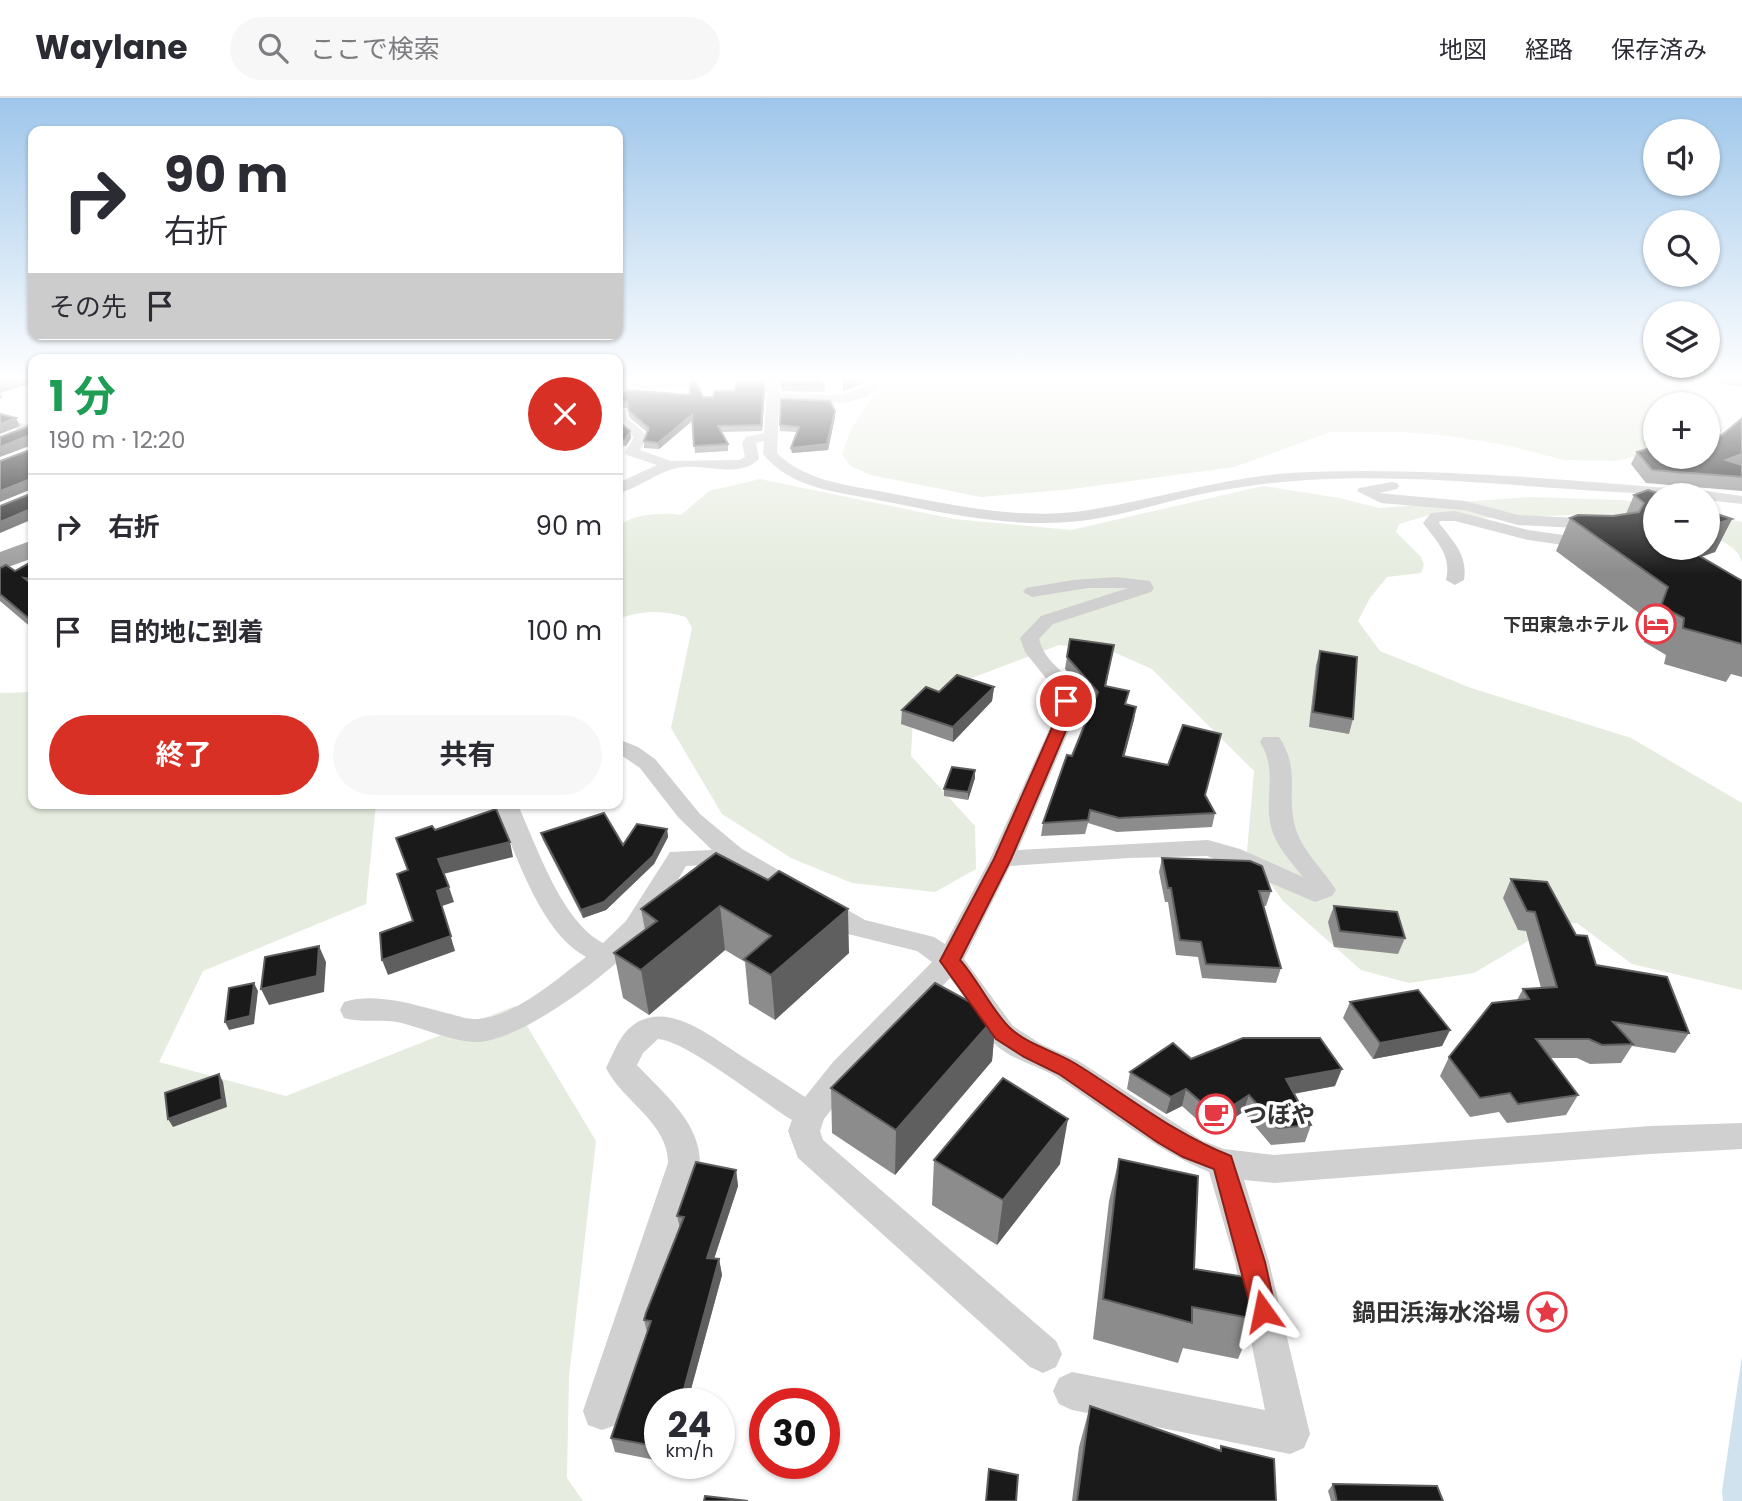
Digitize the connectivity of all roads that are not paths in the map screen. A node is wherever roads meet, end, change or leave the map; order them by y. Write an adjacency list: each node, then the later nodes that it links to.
1 (637, 442): 4 (street)
2 (749, 442): 4 (street)
3 (770, 442): 6 (street)
4 (671, 465): 5 (street)
5 (623, 487)
6 (1643, 490)
7 (1720, 497): 9 (street)
8 (1643, 498): 14 (street)
9 (1742, 500)
10 (1720, 505): 11 (street)
11 (1742, 508)
12 (28, 550): 13 (highway)
13 (0, 562)
14 (1455, 580)
15 (1032, 592): 20 (street)
16 (1270, 742): 20 (street)
17 (623, 747): 19 (street)
18 (508, 809): 21 (street)
19 (733, 855): 21 (street); 22 (street)
20 (1002, 859): 22 (street)
21 (606, 956): 23 (street)
22 (950, 961): 24 (street); 26 (street)
23 (354, 1010)
24 (810, 1113): 27 (street); 29 (street)
25 (1742, 1136): 26 (street)
26 (1223, 1163): 28 (street)
27 (1044, 1354)
28 (1072, 1391)
29 (603, 1411)

